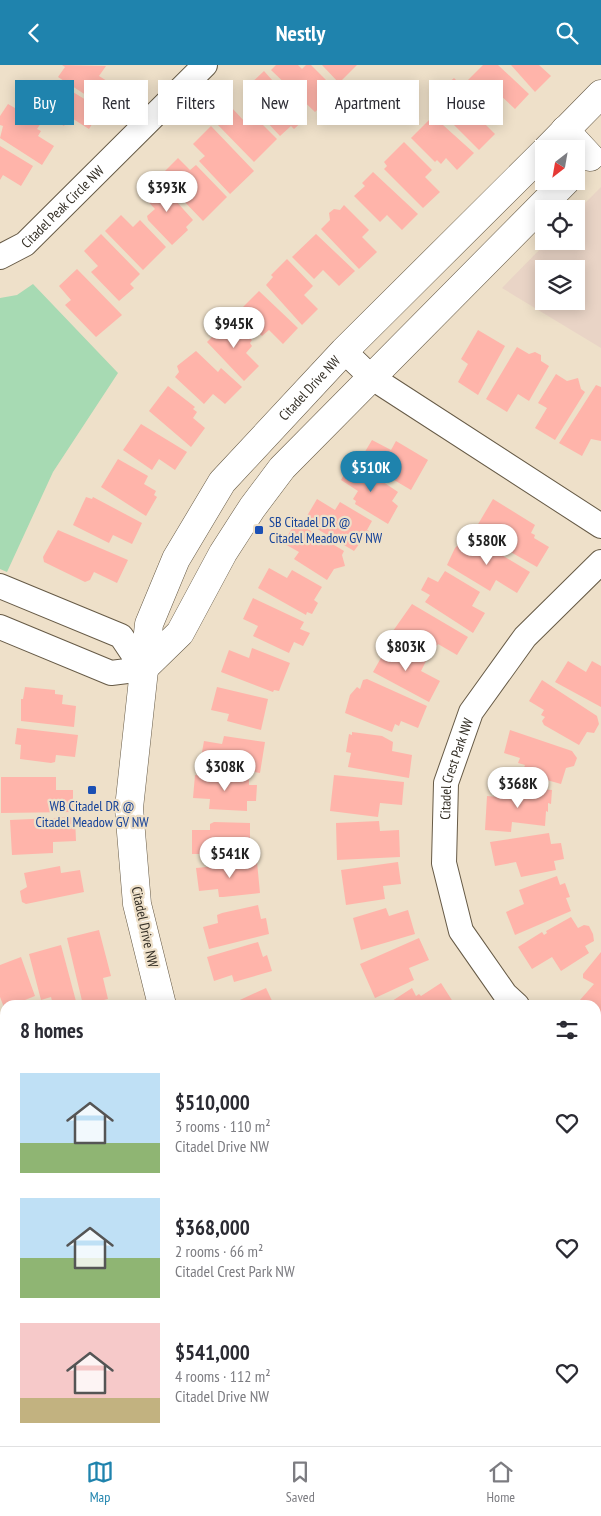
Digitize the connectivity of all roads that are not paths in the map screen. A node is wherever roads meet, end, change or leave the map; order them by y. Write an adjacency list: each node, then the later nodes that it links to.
1 (205, 65): 6 (street, Citadel Peak Circle NW)
2 (601, 94): 3 (street)
3 (556, 140)
4 (535, 161): 7 (street, Citadel Drive NW)
5 (557, 190): 8 (street)
6 (0, 257)
7 (344, 351): 8 (street); 13 (street, Citadel Drive NW)
8 (371, 377): 9 (street); 13 (street)
9 (601, 526)
10 (601, 562): 15 (street, Citadel Crest Park NW)
11 (0, 586): 13 (street)
12 (0, 627): 13 (street)
13 (143, 669): 14 (street, Citadel Drive NW)
14 (161, 1000)
15 (512, 1000)

